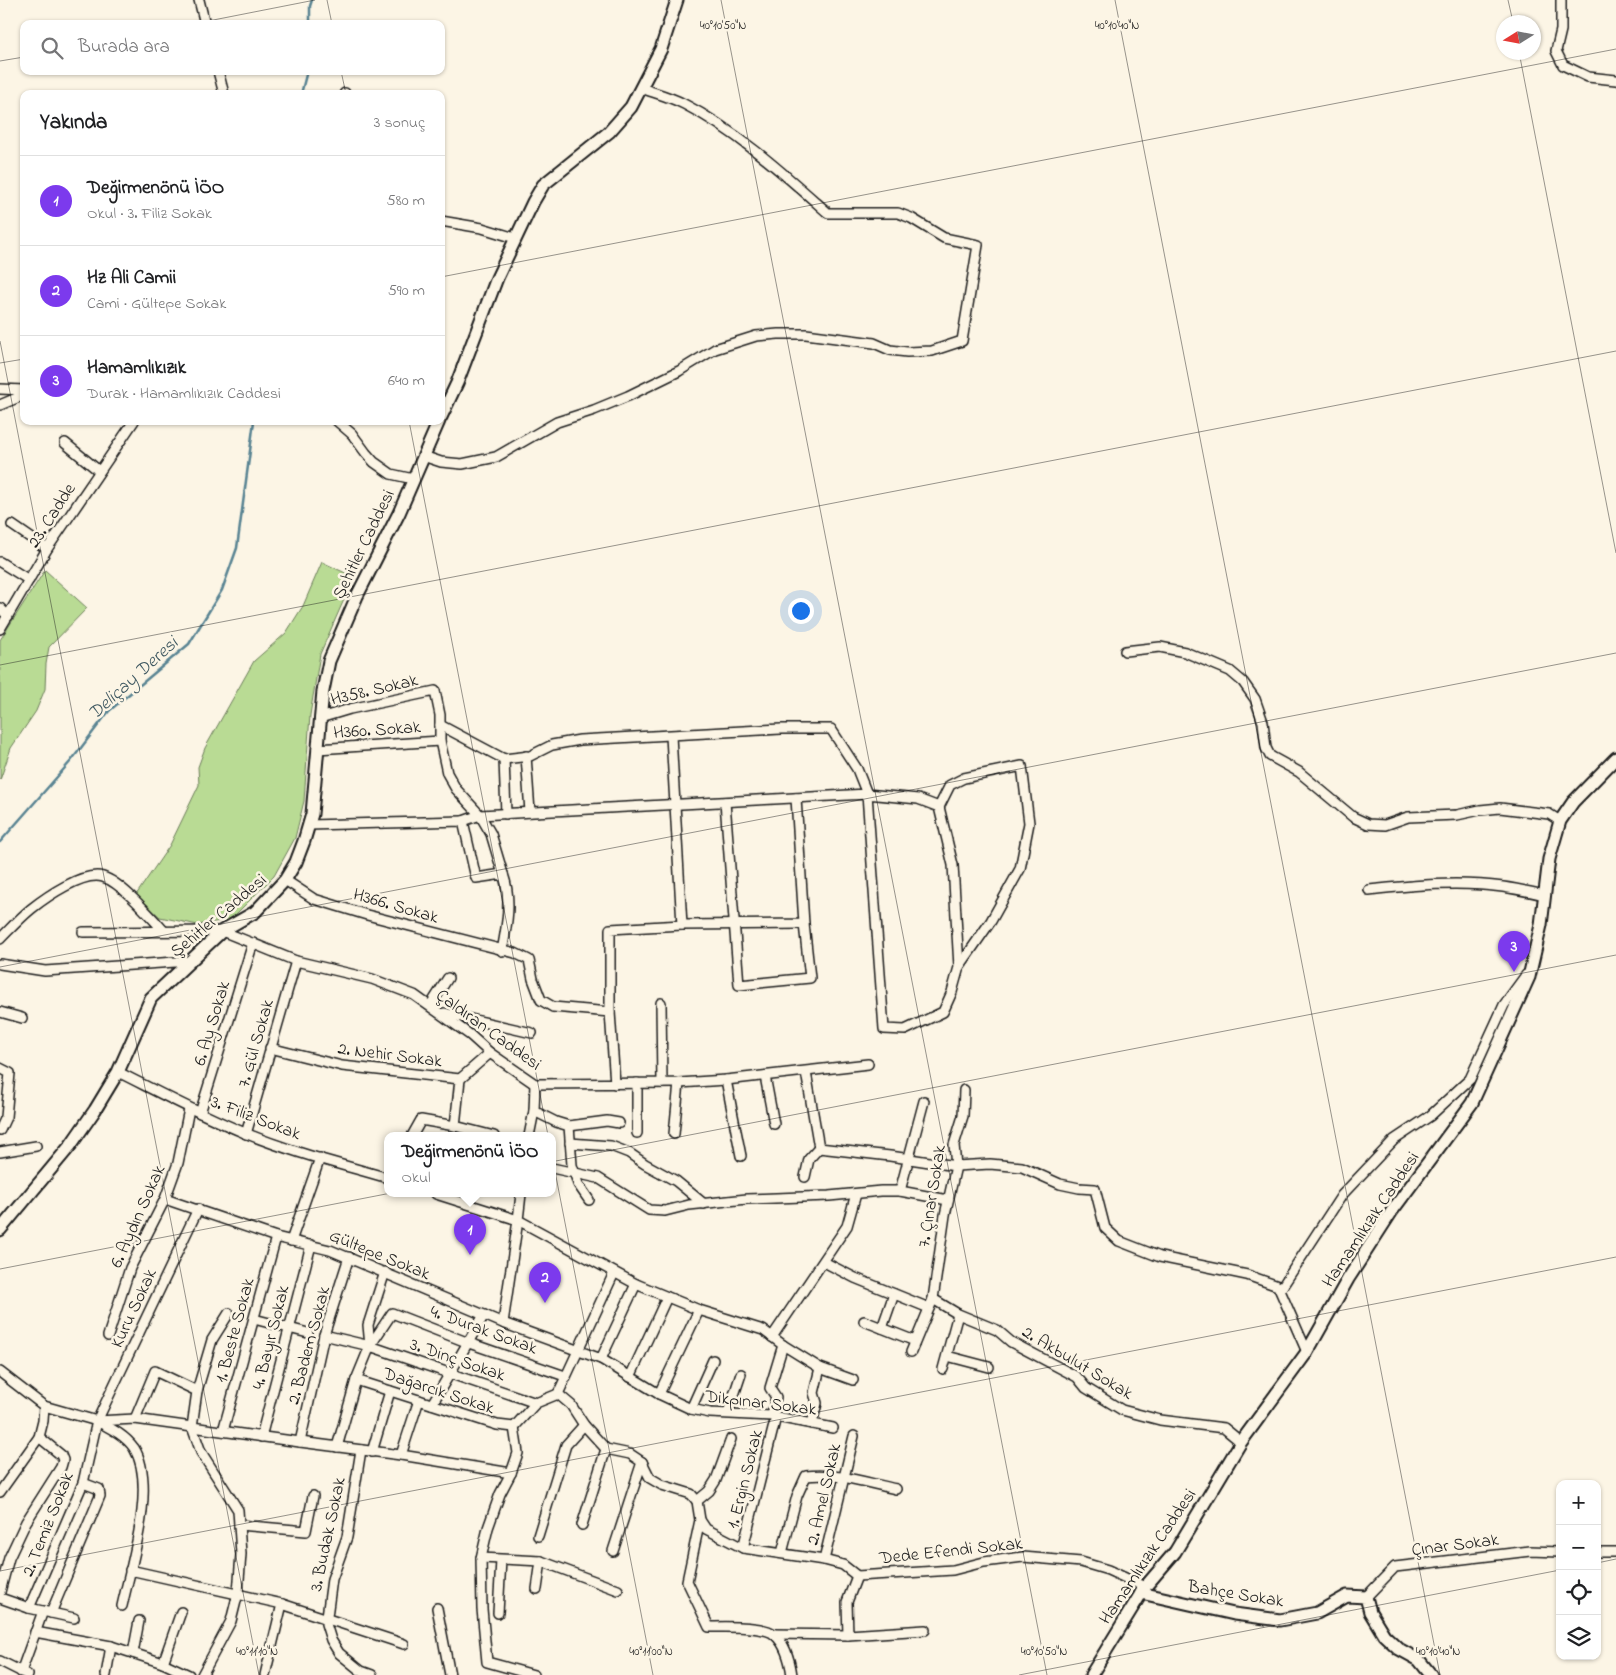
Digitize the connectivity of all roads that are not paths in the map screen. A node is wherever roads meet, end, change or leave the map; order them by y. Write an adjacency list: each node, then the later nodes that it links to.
1 (199, 0): 4 (street)
2 (677, 0): 7 (street)
3 (1560, 0): 6 (street)
4 (204, 20)
5 (219, 75): 8 (street)
6 (1616, 80)
7 (641, 88): 10 (street); 20 (street)
8 (223, 90)
9 (445, 222): 10 (street)
10 (515, 238): 15 (street)
11 (0, 390): 12 (street)
12 (20, 390)
13 (20, 397): 14 (street)
14 (0, 405)
15 (445, 408)
16 (131, 425): 21 (street, 23. Cadde)
17 (342, 425): 22 (street)
18 (437, 425): 20 (street, Şehitler Caddesi)
19 (65, 443): 21 (street)
20 (423, 456): 22 (street, Şehitler Caddesi)
21 (99, 471): 24 (street, 23. Cadde)
22 (413, 479): 31 (street, Şehitler Caddesi)
23 (12, 525): 24 (street)
24 (47, 549): 26 (street, 23. Cadde)
25 (0, 562): 26 (street)
26 (29, 580): 28 (street, 23. Cadde)
27 (0, 608): 28 (street)
28 (8, 616): 29 (street, 23. Cadde)
29 (0, 629)
30 (1125, 651): 48 (street)
31 (320, 718): 32 (street, H358. Sokak); 35 (street, Şehitler Caddesi)
32 (440, 725): 34 (street); 38 (street)
33 (671, 736): 36 (street); 39 (street); 42 (street)
34 (440, 741): 35 (street, H360. Sokak); 46 (street)
35 (317, 749): 49 (street, Şehitler Caddesi)
36 (526, 756): 38 (street); 44 (street)
37 (1616, 758): 48 (street, Hamamlıkızık Caddesi)
38 (504, 759): 45 (street)
39 (867, 794): 40 (street); 43 (street); 66 (street)
40 (796, 798): 41 (street); 55 (street)
41 (725, 802): 42 (street); 54 (street)
42 (676, 805): 44 (street); 56 (street)
43 (939, 807): 66 (street); 66 (street)
44 (530, 812): 45 (street)
45 (506, 814): 46 (street)
46 (480, 815): 47 (street); 50 (street)
47 (462, 821): 49 (street); 50 (street)
48 (1560, 821): 53 (street, Hamamlıkızık Caddesi)
49 (309, 825): 51 (street, Şehitler Caddesi)
50 (503, 874): 62 (street)
51 (285, 880): 58 (street, Şehitler Caddesi); 62 (street, H366. Sokak)
52 (1369, 890): 53 (street)
53 (1545, 895): 67 (street, Hamamlıkızık Caddesi)
54 (733, 924): 55 (street); 55 (street); 56 (street)
55 (804, 924)
56 (682, 925): 73 (street)
57 (164, 931): 58 (street); 59 (street); 60 (street)
58 (222, 931): 61 (street, Çaldıran Caddesi); 63 (street, Şehitler Caddesi)
59 (83, 932)
60 (0, 939)
61 (253, 943): 64 (street, Çaldıran Caddesi); 94 (street, 6. Ay Sokak)
62 (502, 951): 73 (street, H366. Sokak)
63 (190, 961): 65 (street); 80 (street, Şehitler Caddesi)
64 (296, 961): 70 (street, Çaldıran Caddesi); 76 (street, 7. Gül Sokak)
65 (0, 964)
66 (960, 967)
67 (1531, 968): 137 (street); 160 (street, Hamamlıkızık Caddesi)
68 (448, 978): 70 (street)
69 (661, 1003): 86 (street)
70 (430, 1006): 72 (street, Çaldıran Caddesi)
71 (0, 1012): 74 (street)
72 (439, 1012): 75 (street); 77 (street, Çaldıran Caddesi)
73 (610, 1012): 89 (street)
74 (22, 1018)
75 (532, 1033)
76 (270, 1048): 83 (street, 2. Nehir Sokak); 104 (street, 7. Gül Sokak)
77 (490, 1054): 83 (street); 88 (street, Çaldıran Caddesi)
78 (868, 1064): 81 (street, Çaldıran Caddesi)
79 (0, 1068): 99 (street)
80 (118, 1072): 92 (street, 3. Filiz Sokak); 128 (street, Şehitler Caddesi)
81 (806, 1072): 82 (street, Çaldıran Caddesi); 108 (street)
82 (765, 1076): 84 (street, Çaldıran Caddesi); 96 (street)
83 (460, 1079): 97 (street, 2. Nehir Sokak)
84 (726, 1080): 87 (street, Çaldıran Caddesi); 110 (street)
85 (637, 1083): 86 (street, Çaldıran Caddesi); 89 (street, Çaldıran Caddesi); 103 (street)
86 (662, 1083): 87 (street, Çaldıran Caddesi)
87 (679, 1083): 105 (street)
88 (535, 1084): 89 (street, Çaldıran Caddesi); 93 (street)
89 (615, 1084)
90 (964, 1090): 113 (street, 7. Çınar Sokak)
91 (924, 1100): 112 (street)
92 (190, 1109): 94 (street, 3. Filiz Sokak); 122 (street, 6. Aydın Sokak)
93 (534, 1111): 98 (street); 102 (street)
94 (200, 1113): 104 (street, 3. Filiz Sokak)
95 (619, 1123): 98 (street)
96 (774, 1124)
97 (456, 1126): 100 (street); 101 (street)
98 (569, 1126): 106 (street)
99 (0, 1130)
100 (414, 1132)
101 (479, 1132)
102 (530, 1132)
103 (637, 1133)
104 (246, 1134): 111 (street, 3. Filiz Sokak)
105 (674, 1134)
106 (570, 1143): 115 (street); 125 (street)
107 (36, 1146): 109 (street)
108 (819, 1148): 112 (street); 117 (street)
109 (0, 1152)
110 (741, 1156)
111 (320, 1158): 116 (street, 3. Filiz Sokak); 130 (street)
112 (908, 1158): 113 (street); 118 (street)
113 (956, 1166): 124 (street, 7. Çınar Sokak); 137 (street)
114 (556, 1169): 115 (street)
115 (574, 1172): 123 (street); 125 (street)
116 (384, 1177)
117 (805, 1177)
118 (900, 1192): 119 (street); 124 (street)
119 (856, 1194): 125 (street); 133 (street)
120 (445, 1197): 127 (street)
121 (521, 1197): 127 (street)
122 (165, 1198): 126 (street, Gültepe Sokak); 151 (street, 6. Aydın Sokak)
123 (589, 1200)
124 (948, 1200): 140 (street, 7. Çınar Sokak)
125 (704, 1204)
126 (198, 1209): 129 (street, Gültepe Sokak); 186 (street, Kuru Sokak)
127 (518, 1220): 135 (street); 147 (street)
128 (0, 1230)
129 (276, 1237): 130 (street, Gültepe Sokak); 145 (street, 1. Beste Sokak)
130 (291, 1241): 131 (street, Gültepe Sokak)
131 (311, 1245): 132 (street, Gültepe Sokak); 149 (street, 4. Bayır Sokak)
132 (349, 1258): 134 (street, Gültepe Sokak); 152 (street, 2. Badem Sokak)
133 (824, 1262): 138 (street); 153 (street)
134 (385, 1272): 144 (street, Gültepe Sokak); 157 (street)
135 (614, 1274): 136 (street); 158 (street)
136 (636, 1284): 139 (street); 162 (street)
137 (1280, 1290): 160 (street)
138 (894, 1294): 140 (street); 148 (street)
139 (667, 1296): 141 (street); 171 (street)
140 (931, 1303): 143 (street, 2. Akbulut Sokak); 154 (street, 7. Çınar Sokak)
141 (699, 1310): 153 (street); 177 (street)
142 (229, 1314): 174 (street)
143 (958, 1314): 161 (street); 198 (street, 2. Akbulut Sokak)
144 (484, 1315): 147 (street, Gültepe Sokak); 155 (street)
145 (254, 1319): 149 (street); 192 (street, 1. Beste Sokak)
146 (864, 1321): 148 (street)
147 (503, 1323): 158 (street, Gültepe Sokak)
148 (882, 1328): 154 (street)
149 (289, 1329): 150 (street); 195 (street, 4. Bayır Sokak)
150 (308, 1333)
151 (108, 1336)
152 (324, 1336): 157 (street, 3. Dinç Sokak); 197 (street, 2. Badem Sokak)
153 (772, 1337): 156 (street)
154 (915, 1341): 159 (street, 7. Çınar Sokak)
155 (469, 1342): 157 (street, 4. Durak Sokak); 168 (street); 170 (street, 4. Durak Sokak)
156 (783, 1345): 165 (street); 184 (street, 1. Ergin Sokak)
157 (370, 1346): 168 (street, 3. Dinç Sokak); 172 (street)
158 (579, 1351): 162 (street, Dikpınar Sokak); 170 (street)
159 (911, 1352)
160 (1307, 1352): 198 (street, Hamamlıkızık Caddesi)
161 (947, 1356): 164 (street); 166 (street)
162 (601, 1359): 171 (street, Dikpınar Sokak)
163 (713, 1360): 182 (street)
164 (989, 1367)
165 (820, 1368): 173 (street); 187 (street)
166 (943, 1369)
167 (0, 1372): 181 (street)
168 (451, 1374): 179 (street, 3. Dinç Sokak); 180 (street)
169 (741, 1374): 183 (street)
170 (566, 1376): 176 (street)
171 (630, 1377): 177 (street, Dikpınar Sokak)
172 (356, 1380): 175 (street, Dağarcık Sokak); 199 (street)
173 (853, 1380)
174 (198, 1391): 185 (street); 189 (street)
175 (390, 1391): 178 (street, Dağarcık Sokak); 202 (street)
176 (558, 1394): 179 (street); 188 (street)
177 (659, 1394): 182 (street, Dikpınar Sokak)
178 (419, 1400): 180 (street, Dağarcık Sokak); 203 (street)
179 (536, 1402): 190 (street)
180 (432, 1404): 190 (street, Dağarcık Sokak)
181 (44, 1406): 186 (street); 194 (street)
182 (690, 1409): 183 (street, Dikpınar Sokak)
183 (728, 1413): 184 (street, Dikpınar Sokak)
184 (774, 1417): 187 (street, Dikpınar Sokak); 216 (street, 1. Ergin Sokak)
185 (135, 1419): 186 (street); 189 (street)
186 (97, 1420): 207 (street, 2. Temiz Sokak); 226 (street)
187 (812, 1424): 191 (street, Dikpınar Sokak)
188 (584, 1425): 200 (street); 215 (street)
189 (192, 1427): 192 (street); 213 (street)
190 (514, 1427): 205 (street)
191 (833, 1428)
192 (223, 1431): 195 (street)
193 (854, 1436): 206 (street, 2. Amel Sokak)
194 (39, 1437): 209 (street); 231 (street)
195 (262, 1437): 197 (street)
196 (731, 1439): 211 (street)
197 (300, 1442): 199 (street)
198 (1240, 1442): 230 (street, Hamamlıkızık Caddesi)
199 (337, 1447): 201 (street)
200 (606, 1449): 204 (street); 214 (street)
201 (361, 1450): 202 (street); 243 (street, 3. Budak Sokak)
202 (372, 1452): 203 (street)
203 (400, 1455): 205 (street)
204 (642, 1462): 211 (street); 217 (street)
205 (511, 1473): 222 (street)
206 (843, 1478): 208 (street); 221 (street); 224 (street, 2. Amel Sokak)
207 (83, 1484): 236 (street, 2. Temiz Sokak); 238 (street)
208 (896, 1489)
209 (0, 1492)
210 (313, 1496): 213 (street)
211 (697, 1501): 212 (street)
212 (700, 1520): 216 (street, Dede Efendi Sokak); 246 (street)
213 (239, 1525): 232 (street)
214 (582, 1525)
215 (538, 1536)
216 (743, 1548): 221 (street, Dede Efendi Sokak)
217 (613, 1551)
218 (1556, 1552): 233 (street, Çınar Sokak)
219 (1601, 1552): 220 (street)
220 (1616, 1552)
221 (782, 1554): 224 (street, Dede Efendi Sokak)
222 (480, 1558): 223 (street); 261 (street)
223 (501, 1560): 225 (street); 240 (street)
224 (824, 1560): 227 (street, Dede Efendi Sokak)
225 (541, 1561): 228 (street); 229 (street)
226 (130, 1570): 232 (street); 235 (street)
227 (857, 1576): 230 (street, Dede Efendi Sokak); 247 (street)
228 (537, 1589)
229 (618, 1590)
230 (1143, 1590): 233 (street, Bahçe Sokak); 263 (street, Hamamlıkızık Caddesi)
231 (0, 1591): 236 (street)
232 (238, 1593): 234 (street); 257 (street)
233 (1366, 1597): 264 (street)
234 (282, 1604): 243 (street); 258 (street)
235 (122, 1606)
236 (29, 1608): 238 (street)
237 (437, 1608): 260 (street)
238 (47, 1612): 241 (street); 245 (street)
239 (181, 1612): 252 (street)
240 (498, 1613)
241 (74, 1618)
242 (139, 1621): 250 (street)
243 (326, 1621): 248 (street); 253 (street)
244 (925, 1630): 247 (street)
245 (35, 1632): 249 (street); 254 (street)
246 (774, 1634): 247 (street); 262 (street)
247 (848, 1634)
248 (404, 1644)
249 (111, 1646): 250 (street); 255 (street)
250 (133, 1653): 252 (street)
251 (0, 1661): 254 (street)
252 (163, 1663): 256 (street)
253 (360, 1673): 259 (street)
254 (25, 1674)
255 (106, 1675)
256 (189, 1675)
257 (202, 1675)
258 (265, 1675)
259 (372, 1675)
260 (450, 1675)
261 (534, 1675)
262 (792, 1675)
263 (1091, 1675)
264 (1432, 1675)

